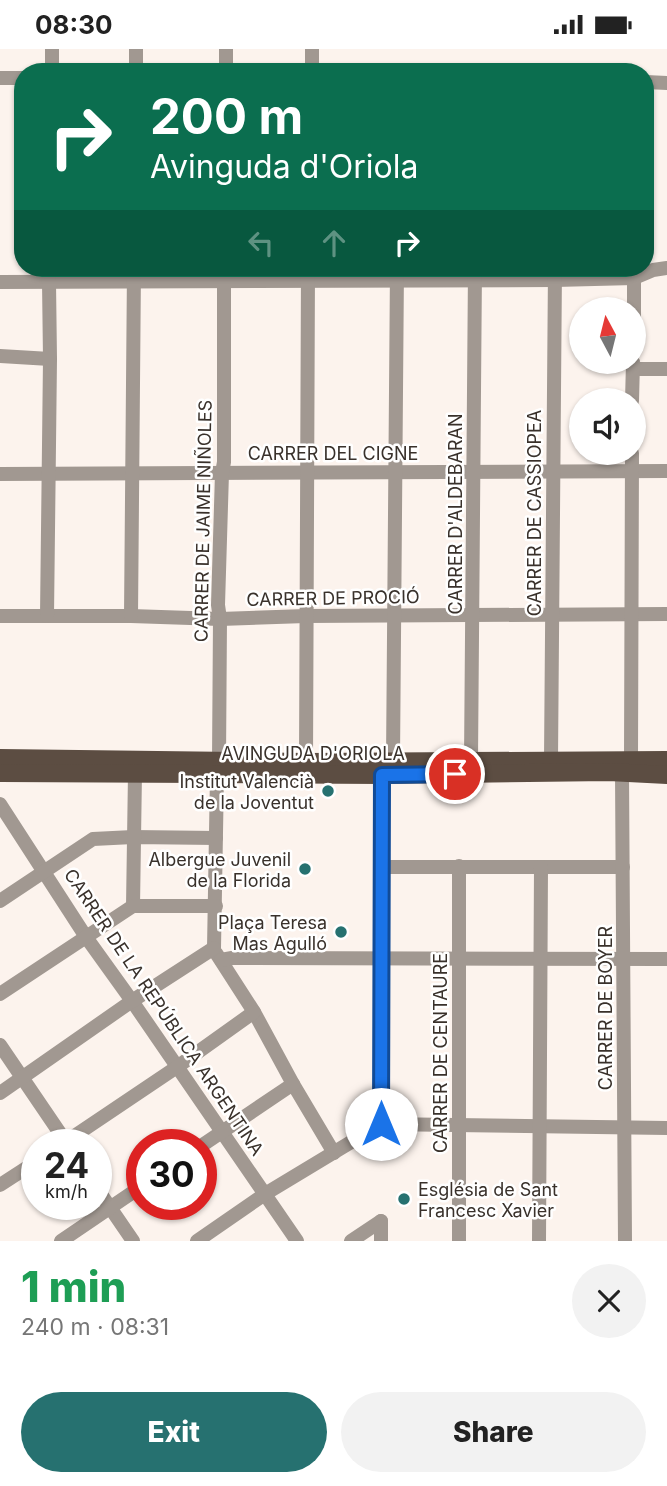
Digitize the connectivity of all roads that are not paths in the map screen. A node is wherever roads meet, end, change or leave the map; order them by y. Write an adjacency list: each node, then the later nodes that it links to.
1 (35, 277): 10 (street)
2 (49, 277): 13 (street)
3 (134, 277): 26 (street)
4 (224, 277): 21 (street, CARRER DE JAIME NIÑOLES)
5 (308, 277): 22 (street)
6 (397, 277): 23 (street)
7 (475, 277): 19 (street, CARRER D'ALDEBARAN)
8 (555, 277): 20 (street, CARRER DE CASSIOPEA)
9 (634, 277): 11 (street)
10 (0, 282)
11 (634, 297)
12 (0, 356): 13 (street)
13 (50, 359): 25 (street)
14 (646, 367): 15 (street)
15 (667, 369)
16 (632, 465): 17 (street, CARRER DE BOYER)
17 (632, 471): 18 (street, CARRER DEL CIGNE); 20 (street, CARRER DEL CIGNE); 29 (street, CARRER DE BOYER)
18 (667, 471)
19 (474, 472): 20 (street, CARRER DEL CIGNE); 23 (street, CARRER DEL CIGNE); 27 (street, CARRER D'ALDEBARAN)
20 (553, 472): 28 (street, CARRER DE CASSIOPEA)
21 (222, 473): 22 (street, CARRER DEL CIGNE); 26 (street, CARRER DEL CIGNE); 36 (street, CARRER DE JAIME NIÑOLES)
22 (308, 473): 23 (street, CARRER DEL CIGNE); 34 (street)
23 (396, 473): 35 (street)
24 (0, 474): 25 (street, CARRER DEL CIGNE)
25 (48, 474): 26 (street, CARRER DEL CIGNE); 32 (street)
26 (132, 474): 33 (street)
27 (473, 614): 28 (street, CARRER DE PROCIÓ); 35 (street, CARRER DE PROCIÓ); 39 (street, CARRER D'ALDEBARAN)
28 (552, 614): 29 (street, CARRER DE PROCIÓ); 38 (street, CARRER DE CASSIOPEA)
29 (631, 614): 30 (street, CARRER DE PROCIÓ); 44 (street, CARRER DE BOYER)
30 (667, 614)
31 (0, 616): 32 (street, CARRER DE PROCIÓ)
32 (47, 616): 33 (street, CARRER DE PROCIÓ)
33 (131, 616): 36 (street, CARRER DE PROCIÓ)
34 (306, 616): 35 (street, CARRER DE PROCIÓ); 36 (street, CARRER DE PROCIÓ); 42 (street)
35 (394, 616): 41 (street)
36 (220, 619): 43 (street, CARRER DE JAIME NIÑOLES)
37 (0, 758): 43 (main road, AVINGUDA D'ORIOLA)
38 (551, 759): 39 (main road, AVINGUDA D'ORIOLA); 44 (main road, AVINGUDA D'ORIOLA)
39 (471, 760): 41 (main road, AVINGUDA D'ORIOLA)
40 (667, 760): 44 (main road, AVINGUDA D'ORIOLA)
41 (393, 761): 42 (main road, AVINGUDA D'ORIOLA)
42 (306, 762): 43 (main road, AVINGUDA D'ORIOLA)
43 (218, 767): 46 (main road, AVINGUDA D'ORIOLA); 47 (main road, AVINGUDA D'ORIOLA); 51 (street, CARRER DE JAIME NIÑOLES)
44 (627, 767): 47 (main road, AVINGUDA D'ORIOLA); 48 (main road, AVINGUDA D'ORIOLA); 55 (street, CARRER DE BOYER)
45 (0, 773): 46 (main road, AVINGUDA D'ORIOLA)
46 (135, 773): 50 (street)
47 (382, 775): 53 (street)
48 (667, 775)
49 (0, 804): 56 (street, CARRER DE LA REPÚBLICA ARGENTINA)
50 (133, 837): 51 (street); 56 (street); 58 (street)
51 (216, 838): 59 (street, CARRER DE JAIME NIÑOLES)
52 (459, 866): 53 (street); 54 (street); 63 (street, CARRER DE CENTAURE)
53 (381, 867): 62 (street)
54 (541, 867): 55 (street); 64 (street)
55 (623, 867): 65 (street, CARRER DE BOYER)
56 (44, 871): 57 (street); 60 (street, CARRER DE LA REPÚBLICA ARGENTINA)
57 (0, 901)
58 (132, 906): 59 (street); 60 (street)
59 (216, 906): 61 (street, CARRER DE JAIME NIÑOLES)
60 (86, 937): 67 (street); 68 (street, CARRER DE LA REPÚBLICA ARGENTINA)
61 (217, 954): 62 (street); 68 (street); 69 (street)
62 (381, 958): 63 (street); 75 (street)
63 (460, 958): 64 (street); 76 (street, CARRER DE CENTAURE)
64 (540, 958): 65 (street); 77 (street)
65 (624, 959): 66 (street); 78 (street, CARRER DE BOYER)
66 (667, 959)
67 (0, 994)
68 (132, 1001): 71 (street, CARRER DE LA REPÚBLICA ARGENTINA); 72 (street)
69 (254, 1012): 71 (street); 73 (street)
70 (0, 1045): 72 (street)
71 (177, 1067): 81 (street); 82 (street, CARRER DE LA REPÚBLICA ARGENTINA)
72 (22, 1078): 74 (street); 80 (street)
73 (293, 1084): 82 (street); 84 (street)
74 (0, 1093)
75 (381, 1124): 76 (street); 84 (street)
76 (460, 1126): 77 (street); 96 (street, CARRER DE CENTAURE)
77 (541, 1127): 78 (street); 97 (street)
78 (625, 1128): 79 (street); 98 (street, CARRER DE BOYER)
79 (667, 1128)
80 (56, 1129)
81 (86, 1129)
82 (221, 1133): 83 (street); 87 (street, CARRER DE LA REPÚBLICA ARGENTINA)
83 (217, 1136)
84 (334, 1153): 87 (street)
85 (21, 1171): 86 (street)
86 (0, 1185)
87 (265, 1194): 92 (street); 93 (street, CARRER DE LA REPÚBLICA ARGENTINA)
88 (112, 1210): 91 (street)
89 (91, 1220): 90 (street)
90 (61, 1241)
91 (133, 1241)
92 (197, 1241)
93 (297, 1241)
94 (351, 1241): 95 (street)
95 (381, 1241)
96 (459, 1241)
97 (539, 1241)
98 (625, 1241)

